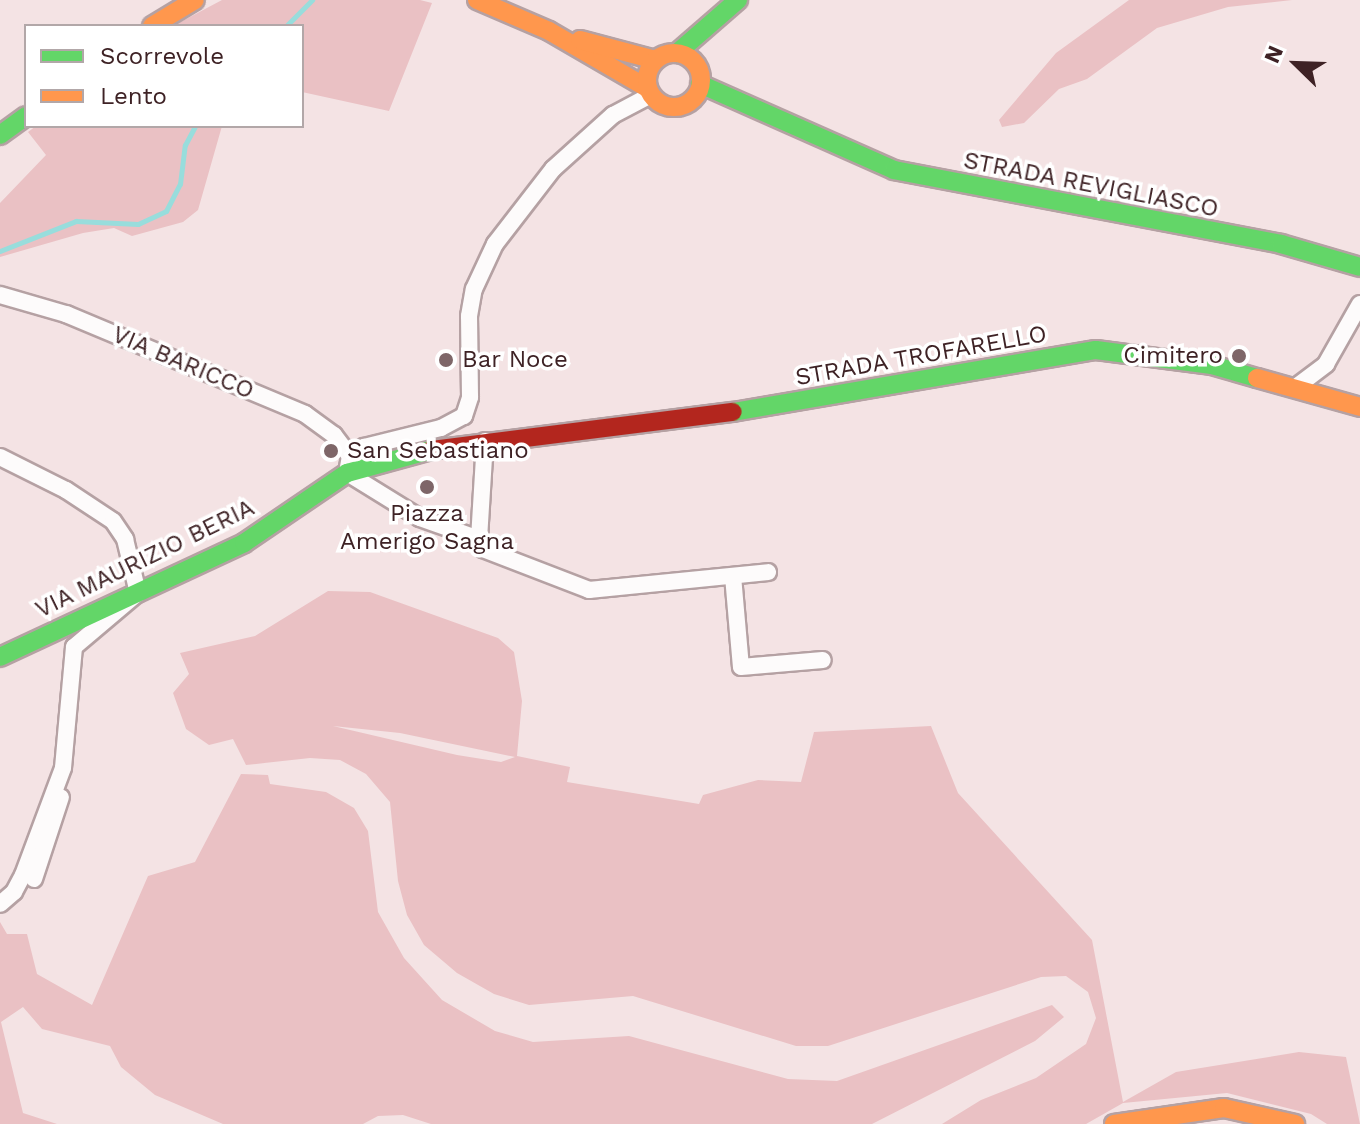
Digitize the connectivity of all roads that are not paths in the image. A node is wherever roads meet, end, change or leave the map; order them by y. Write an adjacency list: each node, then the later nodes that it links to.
1 (195, 0): 4 (street)
2 (477, 0): 5 (street)
3 (733, 5): 6 (street); 8 (street)
4 (155, 24)
5 (549, 31): 7 (street); 10 (street, STRADA REVIGLIASCO)
6 (677, 53): 7 (street); 8 (street)
7 (655, 60): 10 (street)
8 (696, 65): 9 (street)
9 (700, 84): 11 (street); 14 (street, STRADA REVIGLIASCO)
10 (649, 92): 11 (street, STRADA REVIGLIASCO); 22 (street)
11 (690, 102): 14 (street, STRADA REVIGLIASCO)
12 (24, 117): 13 (street)
13 (0, 135)
14 (817, 137): 15 (street, STRADA REVIGLIASCO)
15 (1360, 267)
16 (0, 295): 22 (street, VIA BARICCO)
17 (1360, 304): 18 (street)
18 (1296, 387): 19 (street, STRADA TROFARELLO); 20 (street, STRADA TROFARELLO)
19 (1360, 407)
20 (485, 441): 22 (street); 23 (street)
21 (0, 457): 26 (street)
22 (348, 464): 23 (street); 26 (street, VIA MAURIZIO BERIA)
23 (479, 539): 25 (street)
24 (768, 572): 25 (street)
25 (733, 576): 28 (street)
26 (138, 593): 27 (street, VIA MAURIZIO BERIA); 29 (street)
27 (0, 657)
28 (823, 660)
29 (57, 782): 30 (street); 31 (street)
30 (34, 879)
31 (0, 904)
32 (1114, 1124): 33 (street)
33 (1295, 1124)

